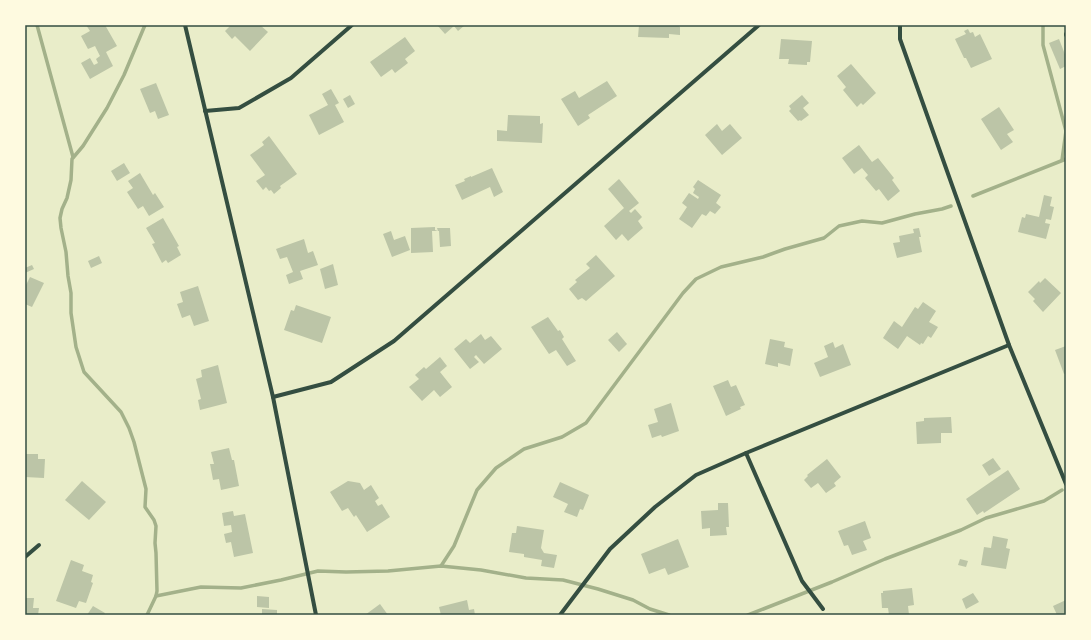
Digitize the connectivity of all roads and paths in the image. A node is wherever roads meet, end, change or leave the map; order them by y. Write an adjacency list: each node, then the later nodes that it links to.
1 (185, 25): 5 (street)
2 (352, 25): 5 (street)
3 (759, 25): 7 (street)
4 (900, 25): 6 (street)
5 (205, 111): 7 (street)
6 (1009, 345): 8 (street); 9 (street)
7 (274, 397): 13 (street)
8 (746, 453): 12 (street); 14 (street)
9 (1066, 484)
10 (39, 544): 11 (street)
11 (25, 557)
12 (823, 609)
13 (316, 615)
14 (560, 615)

